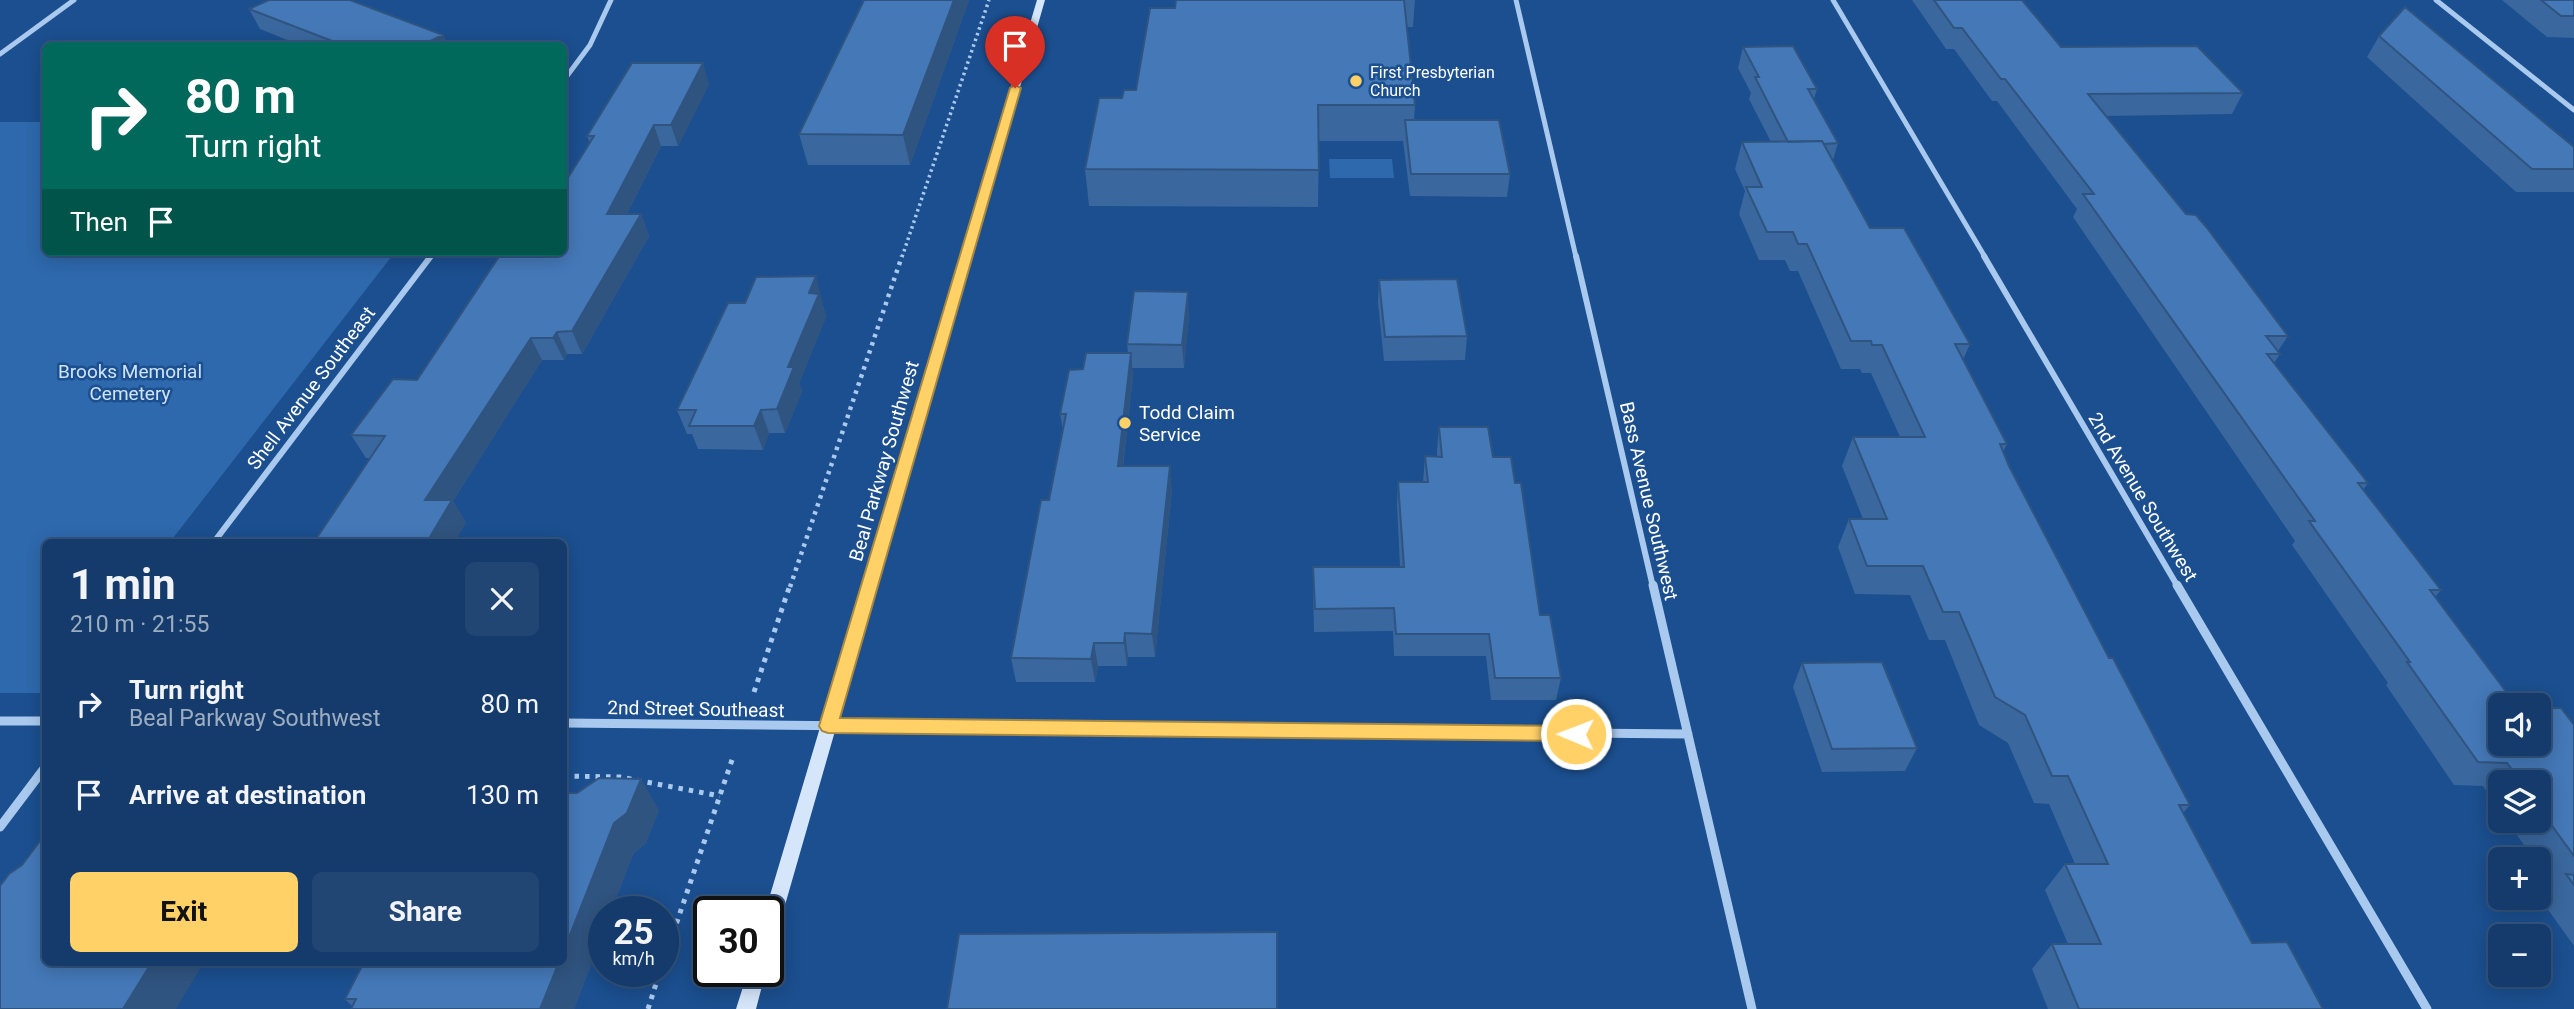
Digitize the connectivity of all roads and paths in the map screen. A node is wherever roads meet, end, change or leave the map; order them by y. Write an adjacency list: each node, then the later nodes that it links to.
1 (74, 0): 8 (street)
2 (611, 0): 9 (street)
3 (989, 0): 16 (path)
4 (1041, 0): 17 (main road, Beal Parkway Southwest)
5 (1516, 0): 18 (street, Bass Avenue Southwest)
6 (1833, 0): 30 (street, 2nd Avenue Southwest)
7 (2436, 0): 10 (street)
8 (0, 54)
9 (567, 76)
10 (2574, 110)
11 (431, 256): 12 (street, Shell Avenue Southeast)
12 (216, 539)
13 (0, 721): 14 (street)
14 (42, 721)
15 (567, 723): 16 (street, 2nd Street Southeast)
16 (743, 725): 17 (street, 2nd Street Southeast); 21 (path)
17 (828, 726): 18 (street, 2nd Street Southeast); 23 (main road, Beal Parkway Southwest)
18 (1688, 734): 29 (street, Bass Avenue Southwest)
19 (42, 771): 22 (street)
20 (567, 776): 21 (path)
21 (720, 796): 24 (path)
22 (0, 827)
23 (779, 896)
24 (679, 916)
25 (655, 987): 27 (path)
26 (752, 987): 28 (main road)
27 (648, 1009)
28 (746, 1009)
29 (1752, 1009)
30 (2427, 1009)

